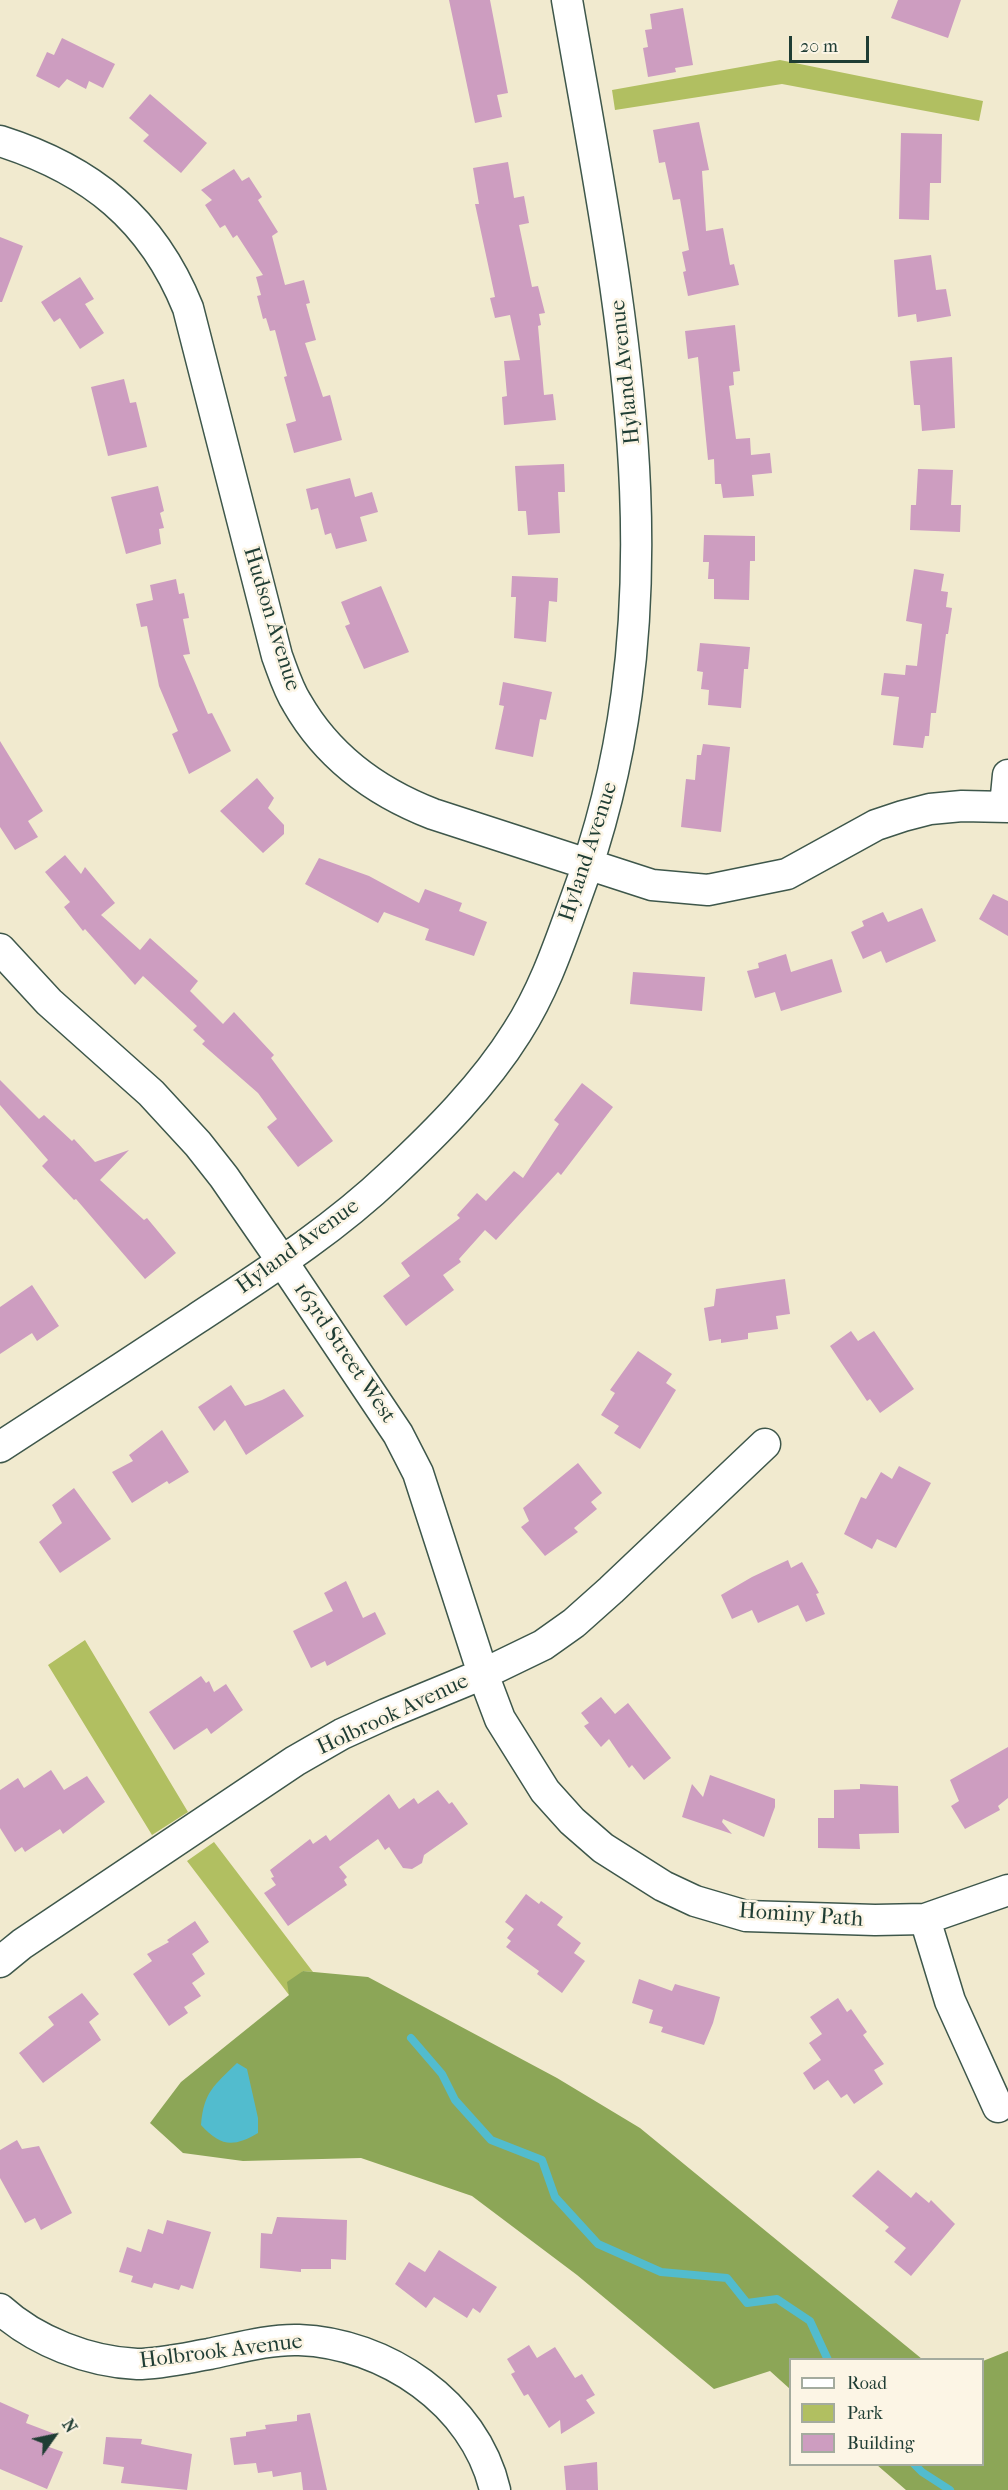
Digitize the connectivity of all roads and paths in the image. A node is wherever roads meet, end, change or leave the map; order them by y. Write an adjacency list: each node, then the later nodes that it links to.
1 (567, 0): 5 (street, Hyland Avenue)
2 (0, 141): 5 (street, Hudson Avenue)
3 (1008, 776): 4 (street)
4 (1006, 806): 5 (street, Hudson Avenue)
5 (589, 865): 7 (street, Hyland Avenue)
6 (0, 949): 7 (street, 163rd Street West)
7 (282, 1261): 9 (street, Hyland Avenue); 10 (street, 163rd Street West)
8 (765, 1444): 10 (street, Holbrook Avenue)
9 (0, 1447)
10 (483, 1674): 12 (street, Hominy Path); 13 (street, Holbrook Avenue)
11 (1008, 1890): 12 (street, Hominy Path)
12 (925, 1918): 14 (street)
13 (0, 1962)
14 (998, 2107)
15 (0, 2308): 16 (street, Holbrook Avenue)
16 (495, 2490)

